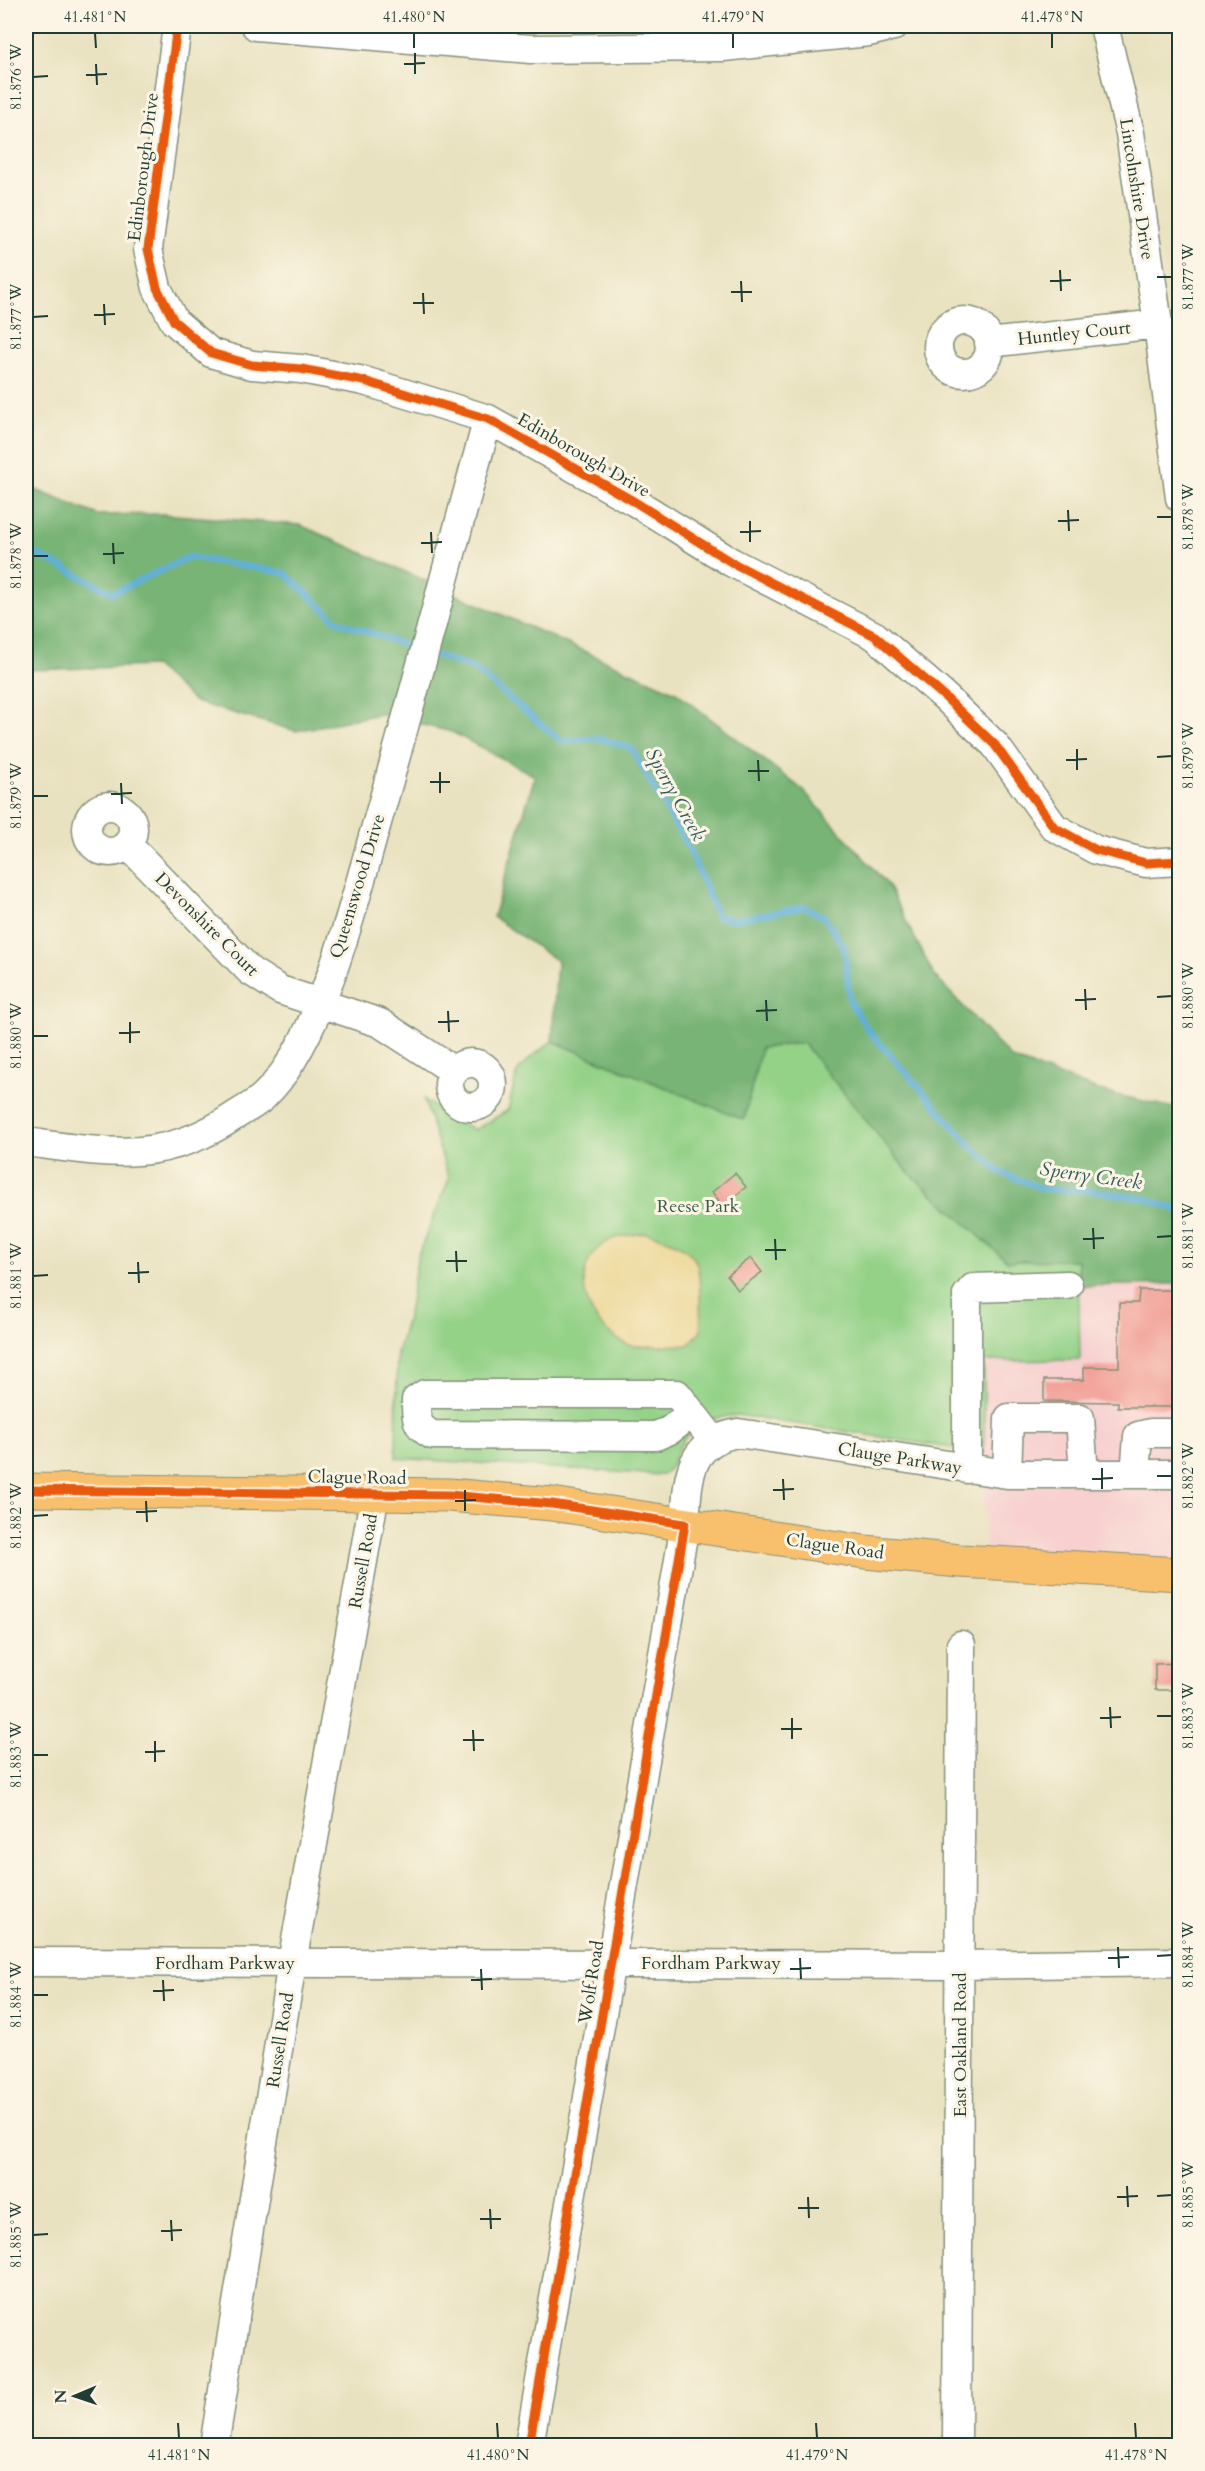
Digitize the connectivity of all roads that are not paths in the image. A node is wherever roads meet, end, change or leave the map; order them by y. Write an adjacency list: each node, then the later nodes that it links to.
1 (177, 26): 7 (street, Edinborough Drive)
2 (256, 26): 3 (street)
3 (894, 26)
4 (1104, 26): 5 (street, Lincolnshire Drive)
5 (1158, 324): 6 (street, Huntley Court); 8 (street, Lincolnshire Drive)
6 (989, 343)
7 (488, 419): 10 (street, Edinborough Drive); 11 (street, Queenswood Drive)
8 (1179, 498)
9 (128, 844): 11 (street, Devonshire Court)
10 (1179, 861)
11 (320, 1002): 12 (street, Devonshire Court); 13 (street, Queenswood Drive)
12 (454, 1071)
13 (26, 1143)
14 (1068, 1284): 18 (street)
15 (692, 1413): 15 (street); 17 (street)
16 (1179, 1433): 21 (street)
17 (714, 1441): 18 (street, Clauge Parkway); 25 (street)
18 (967, 1469): 19 (street, Clauge Parkway)
19 (1007, 1474): 20 (street, Clauge Parkway); 20 (street)
20 (1084, 1474): 21 (street, Clauge Parkway)
21 (1135, 1474): 22 (street, Clauge Parkway)
22 (1179, 1474)
23 (26, 1490): 24 (main road, Clague Road)
24 (375, 1493): 25 (main road, Clague Road); 30 (street, Russell Road)
25 (685, 1524): 26 (main road, Clague Road); 31 (street, Wolf Road)
26 (1179, 1574)
27 (961, 1645): 32 (street, East Oakland Road)
28 (26, 1962): 30 (street, Fordham Parkway)
29 (1179, 1962): 32 (street, Fordham Parkway)
30 (292, 1963): 31 (street, Fordham Parkway); 33 (street, Russell Road)
31 (611, 1963): 32 (street, Fordham Parkway); 34 (street, Wolf Road)
32 (961, 1965): 35 (street, East Oakland Road)
33 (214, 2445)
34 (529, 2445)
35 (957, 2445)

